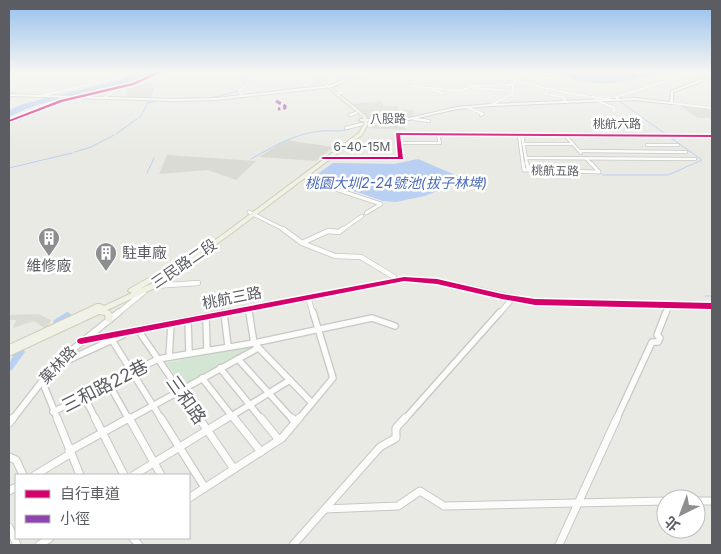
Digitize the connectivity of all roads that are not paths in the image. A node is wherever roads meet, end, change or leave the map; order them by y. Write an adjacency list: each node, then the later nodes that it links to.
1 (71, 98): 27 (street)
2 (99, 98): 3 (street)
3 (104, 98): 4 (street)
4 (215, 98)
5 (339, 98): 20 (main road)
6 (341, 98): 25 (main road)
7 (506, 98): 16 (street)
8 (565, 98): 14 (street)
9 (600, 98): 13 (street)
10 (671, 98): 15 (street)
11 (618, 99): 13 (street, 八股路); 15 (street, 八股路)
12 (596, 100): 13 (street, 八股路); 14 (street, 八股路); 19 (street)
13 (613, 100)
14 (568, 102): 16 (street, 八股路)
15 (671, 102): 18 (street, 八股路)
16 (491, 105): 17 (street, 八股路)
17 (467, 107): 22 (street); 23 (street, 八股路)
18 (712, 108)
19 (613, 111)
20 (356, 113): 21 (street); 25 (main road)
21 (350, 115)
22 (481, 115)
23 (414, 118): 24 (street, 八股路); 26 (street)
24 (394, 120): 25 (street, 八股路); 28 (street)
25 (363, 121): 29 (street); 41 (main road, 三民路二段)
26 (429, 121)
27 (9, 122)
28 (395, 125)
29 (346, 128)
30 (438, 135): 31 (street, 桃航六路); 34 (street, 桃航六路); 34 (street)
31 (520, 135): 32 (street, 桃航六路); 33 (street, 桃航六路); 35 (street); 46 (street)
32 (565, 135): 33 (street, 桃航六路); 36 (street)
33 (712, 136)
34 (399, 143): 41 (street, 6-40-15M)
35 (523, 144): 36 (street); 42 (street)
36 (574, 144): 38 (street)
37 (678, 145): 39 (street)
38 (580, 151): 39 (street); 43 (street)
39 (657, 152): 40 (street); 44 (street)
40 (686, 152)
41 (326, 158): 47 (main road, 三民路二段); 48 (main road, 三民路二段)
42 (526, 158): 43 (street); 46 (street)
43 (586, 158): 44 (street); 46 (street, 桃航五路)
44 (666, 159): 45 (street)
45 (695, 159)
46 (526, 170)
47 (304, 176): 48 (main road, 三民路二段); 49 (street)
48 (252, 213): 49 (street); 50 (main road, 三民路二段); 53 (main road, 三民路二段)
49 (302, 243): 51 (street)
50 (161, 275): 53 (street, 菓林路); 73 (main road, 三民路二段)
51 (394, 280): 54 (street, 桃航三路); 55 (street, 桃航三路)
52 (198, 284): 53 (street)
53 (151, 287): 59 (main road, 三民路二段); 62 (street, 菓林路)
54 (308, 297): 58 (street, 桃航三路); 66 (street)
55 (512, 299): 56 (street, 桃航三路); 117 (street)
56 (669, 305): 57 (street, 桃航三路); 116 (street)
57 (712, 306)
58 (248, 308): 60 (street, 桃航三路); 71 (street)
59 (99, 312): 62 (main road); 75 (main road, 三民路二段)
60 (224, 313): 61 (street, 桃航三路); 72 (street)
61 (206, 317): 63 (street, 桃航三路); 74 (street)
62 (109, 320): 70 (street, 菓林路)
63 (188, 320): 64 (street, 桃航三路); 76 (street)
64 (171, 324): 67 (street, 桃航三路); 77 (street)
65 (394, 326): 66 (street)
66 (318, 328): 71 (street); 90 (street)
67 (138, 330): 68 (street, 桃航三路); 78 (street, 三和路)
68 (128, 332): 69 (street); 70 (street, 桃航三路)
69 (112, 340): 80 (street); 82 (street)
70 (81, 341): 80 (street, 菓林路)
71 (256, 345): 72 (street, 三和路22巷); 79 (street); 84 (street)
72 (228, 346): 74 (street, 三和路22巷)
73 (9, 348)
74 (207, 350): 76 (street, 三和路22巷)
75 (9, 353)
76 (189, 353): 77 (street, 三和路22巷)
77 (170, 357): 78 (street, 三和路22巷)
78 (158, 359): 82 (street, 三和路22巷); 87 (street, 三和路)
79 (238, 359): 81 (street); 88 (street)
80 (52, 368): 85 (street, 菓林路)
81 (220, 368): 83 (street); 92 (street)
82 (132, 372): 86 (street, 三和路22巷); 91 (street)
83 (202, 378): 87 (street); 94 (street)
84 (290, 380): 88 (street); 90 (street)
85 (42, 381): 93 (street); 97 (street, 菓林路)
86 (109, 384): 89 (street, 三和路22巷); 95 (street)
87 (179, 390): 91 (street); 98 (street, 三和路)
88 (268, 393): 92 (street); 96 (street)
89 (84, 396): 93 (street, 三和路22巷); 99 (street)
90 (311, 402): 96 (street)
91 (154, 404): 95 (street); 101 (street)
92 (250, 404): 94 (street); 100 (street)
93 (53, 412): 102 (street)
94 (232, 415): 98 (street); 103 (street)
95 (128, 418): 99 (street); 105 (street)
96 (295, 422): 100 (street)
97 (9, 423)
98 (207, 430): 101 (street); 106 (street, 三和路)
99 (103, 432): 102 (street); 110 (street)
100 (279, 440): 103 (street)
101 (180, 447): 105 (street); 113 (street)
102 (69, 452): 108 (street); 109 (street)
103 (260, 452): 106 (street)
104 (9, 457): 107 (street)
105 (154, 463): 111 (street); 112 (street)
106 (234, 469): 113 (street)
107 (23, 474)
108 (36, 474)
109 (80, 474)
110 (124, 474)
111 (136, 474)
112 (160, 474)
113 (205, 488): 114 (street)
114 (190, 497)
115 (656, 501): 116 (street)
116 (579, 503): 117 (street); 121 (street)
117 (325, 509): 120 (street)
118 (9, 527): 119 (street)
119 (17, 545)
120 (293, 545)
121 (559, 545)

